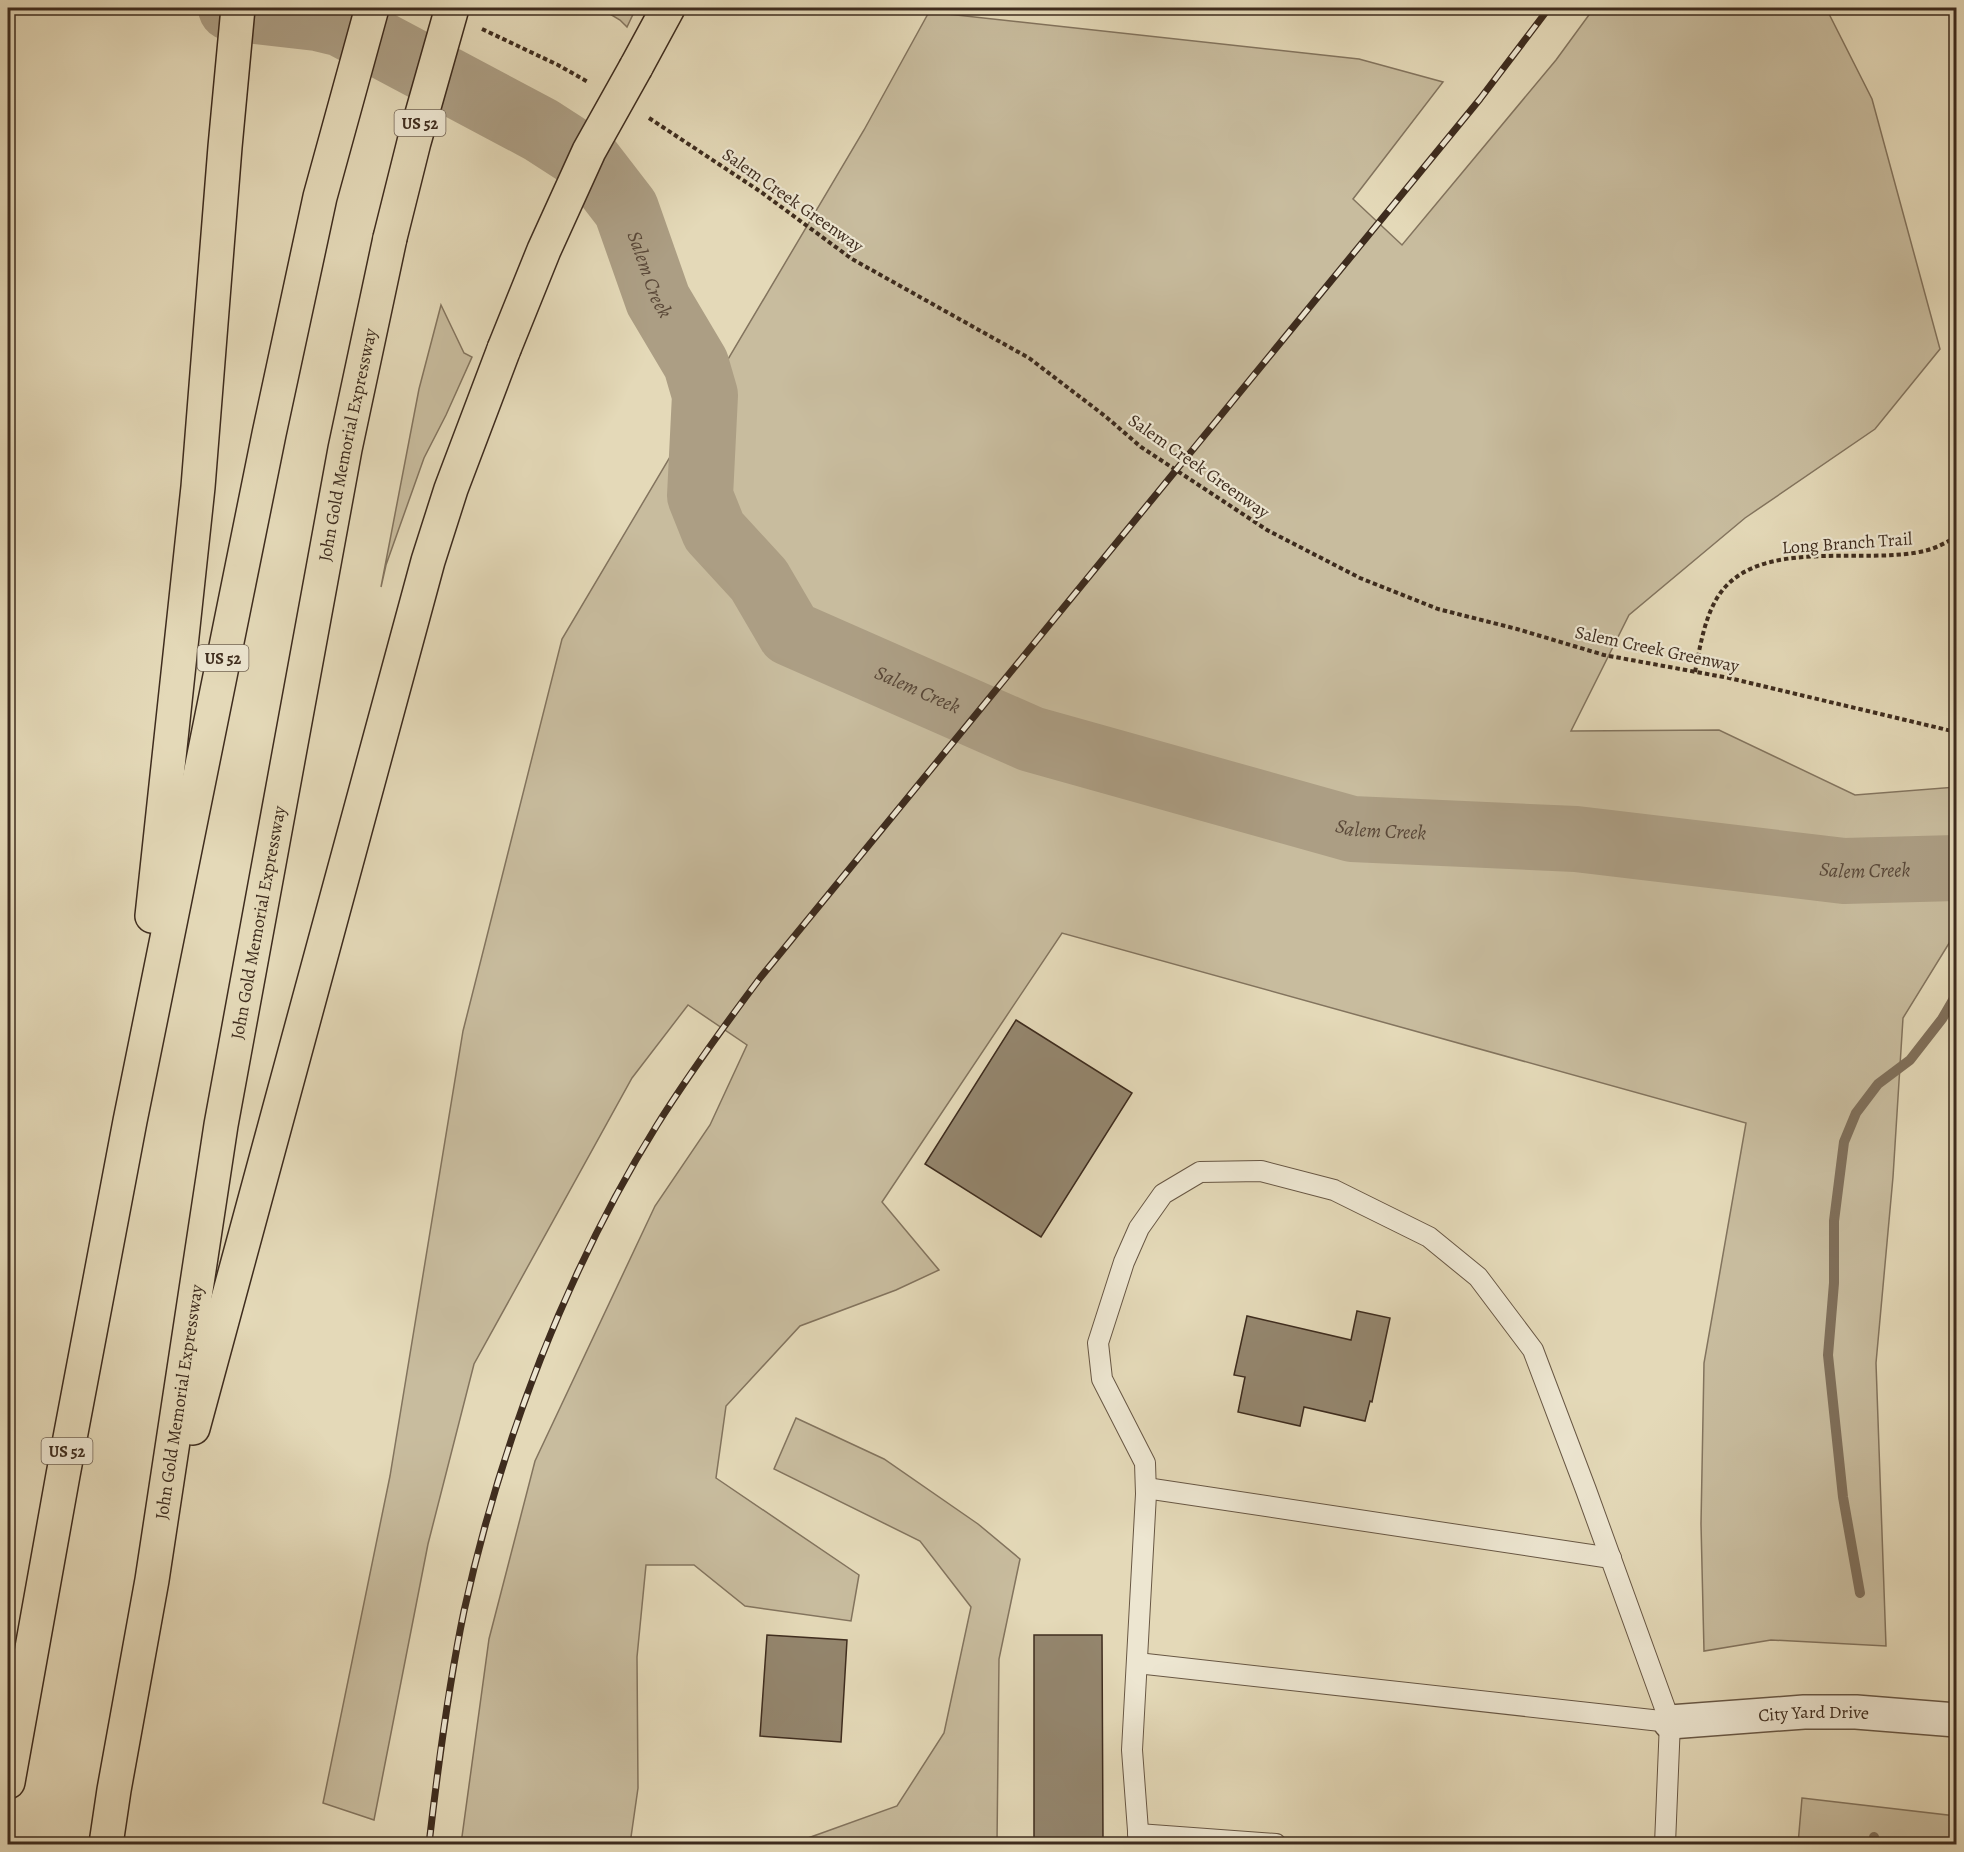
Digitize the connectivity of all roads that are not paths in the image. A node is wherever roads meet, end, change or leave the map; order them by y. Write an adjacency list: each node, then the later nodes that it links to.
1 (238, 8): 5 (highway)
2 (372, 8): 5 (highway, US 52)
3 (452, 8): 8 (highway, John Gold Memorial Expressway / US 52, bridge)
4 (668, 8): 8 (highway, bridge)
5 (130, 1121): 12 (highway, US 52)
6 (1146, 1488): 7 (lane); 7 (lane); 9 (lane)
7 (1611, 1558): 11 (lane)
8 (152, 1580): 14 (highway, John Gold Memorial Expressway / US 52)
9 (1137, 1663): 11 (lane); 13 (lane)
10 (1956, 1720): 11 (street, City Yard Drive)
11 (1670, 1722): 16 (lane)
12 (8, 1782)
13 (1138, 1839): 15 (lane)
14 (106, 1845)
15 (1276, 1845)
16 (1665, 1845)

